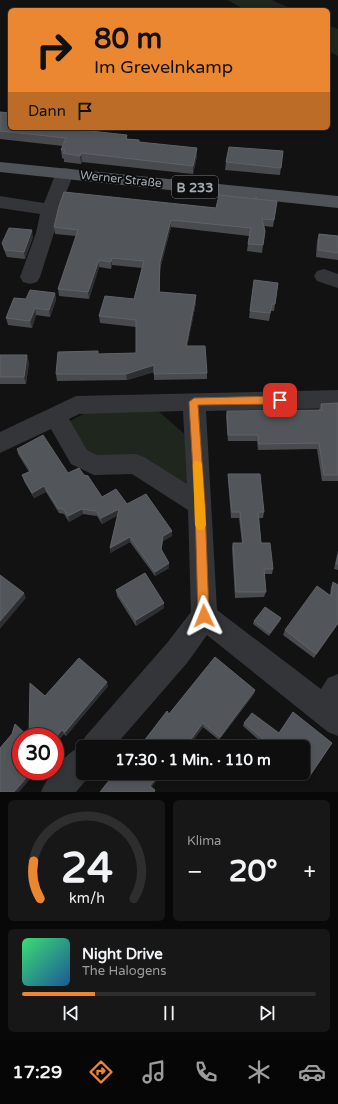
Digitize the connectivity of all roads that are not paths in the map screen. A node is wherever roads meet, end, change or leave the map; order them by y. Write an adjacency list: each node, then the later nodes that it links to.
1 (0, 167): 2 (main road, Werner Straße / B 233)
2 (65, 173): 4 (main road, Werner Straße / B 233); 5 (street)
3 (0, 202): 5 (street)
4 (338, 202)
5 (50, 210): 6 (street)
6 (30, 277)
7 (338, 399): 8 (street)
8 (194, 402): 9 (street); 11 (street)
9 (54, 416): 10 (street); 11 (street)
10 (0, 443)
11 (200, 505): 12 (street)
12 (204, 616): 13 (street); 14 (street)
13 (333, 707)
14 (101, 740)
15 (76, 769): 16 (street)
16 (56, 792)

